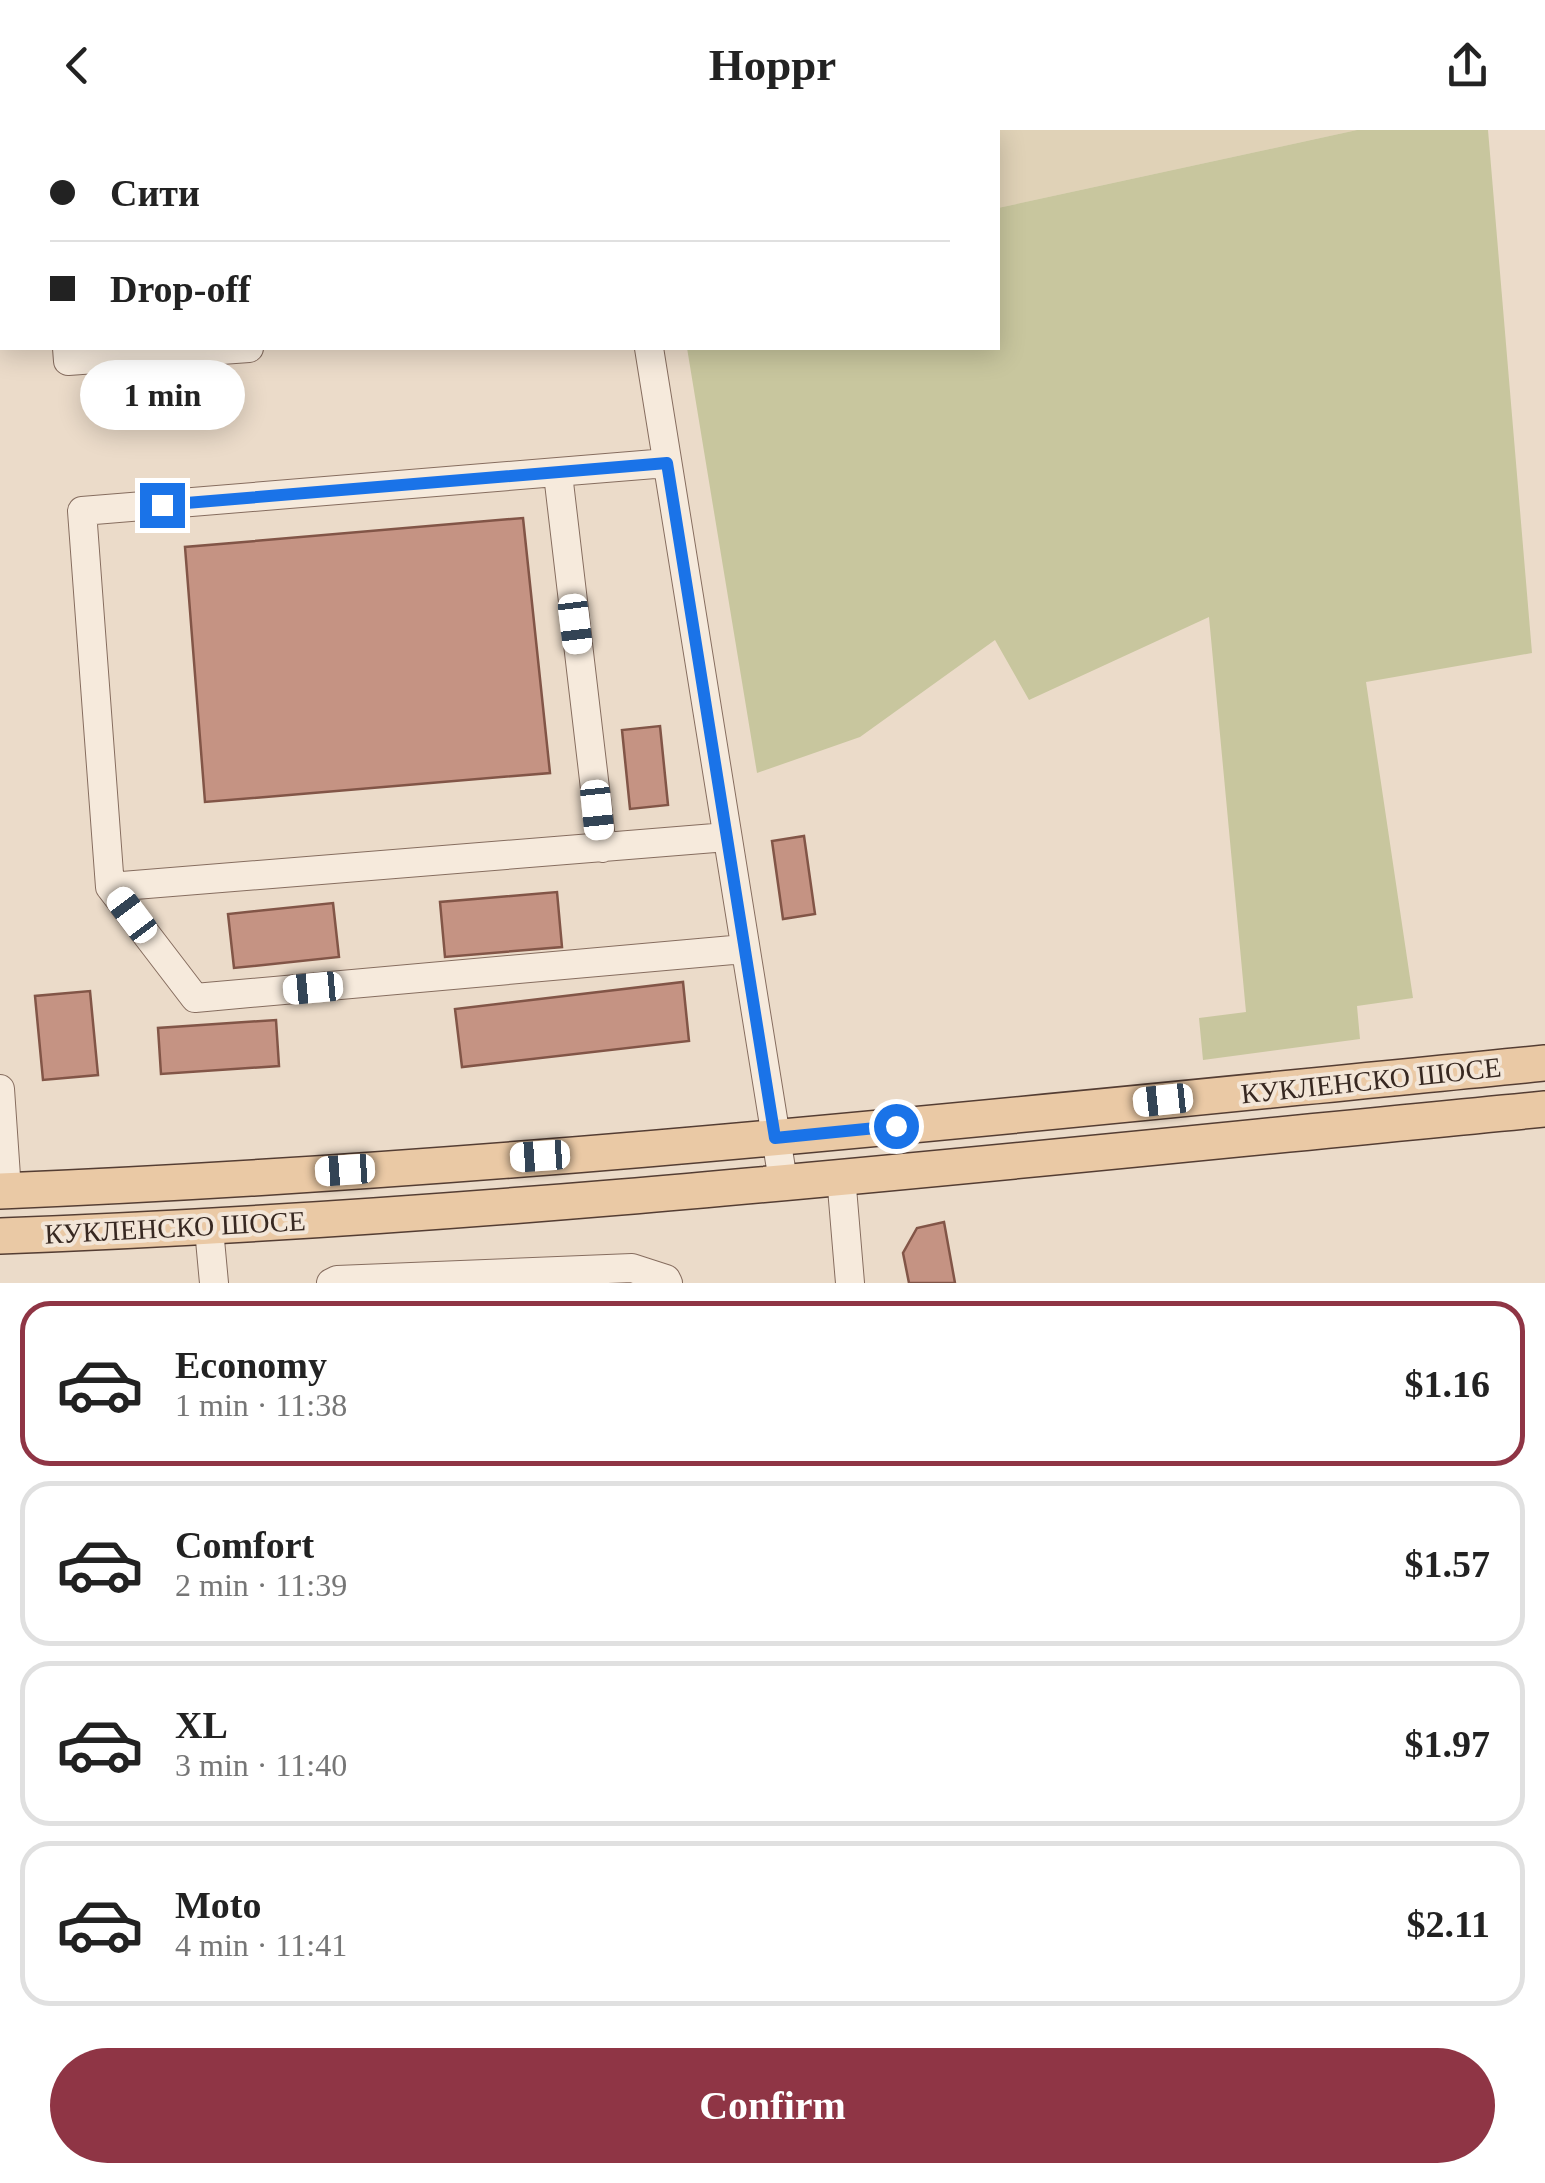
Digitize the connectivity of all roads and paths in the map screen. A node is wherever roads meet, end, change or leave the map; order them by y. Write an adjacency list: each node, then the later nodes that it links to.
1 (67, 350): 2 (street)
2 (214, 350)
3 (649, 350): 4 (street)
4 (667, 463): 5 (street); 6 (street)
5 (558, 474): 7 (street); 8 (street)
6 (727, 837): 7 (street); 9 (street)
7 (602, 848): 8 (street)
8 (110, 887): 9 (street)
9 (744, 949): 13 (street)
10 (1545, 1062): 13 (main road, КУКЛЕНСКО ШОСЕ)
11 (0, 1088): 16 (street)
12 (1545, 1109): 14 (main road, КУКЛЕНСКО ШОСЕ)
13 (775, 1138): 15 (street); 16 (main road, КУКЛЕНСКО ШОСЕ)
14 (841, 1176): 15 (main road, КУКЛЕНСКО ШОСЕ); 22 (street)
15 (783, 1181): 17 (main road, КУКЛЕНСКО ШОСЕ)
16 (4, 1191)
17 (208, 1229): 18 (main road, КУКЛЕНСКО ШОСЕ); 19 (street)
18 (0, 1236)
19 (214, 1283)
20 (331, 1283): 21 (street)
21 (668, 1283)
22 (850, 1283)

